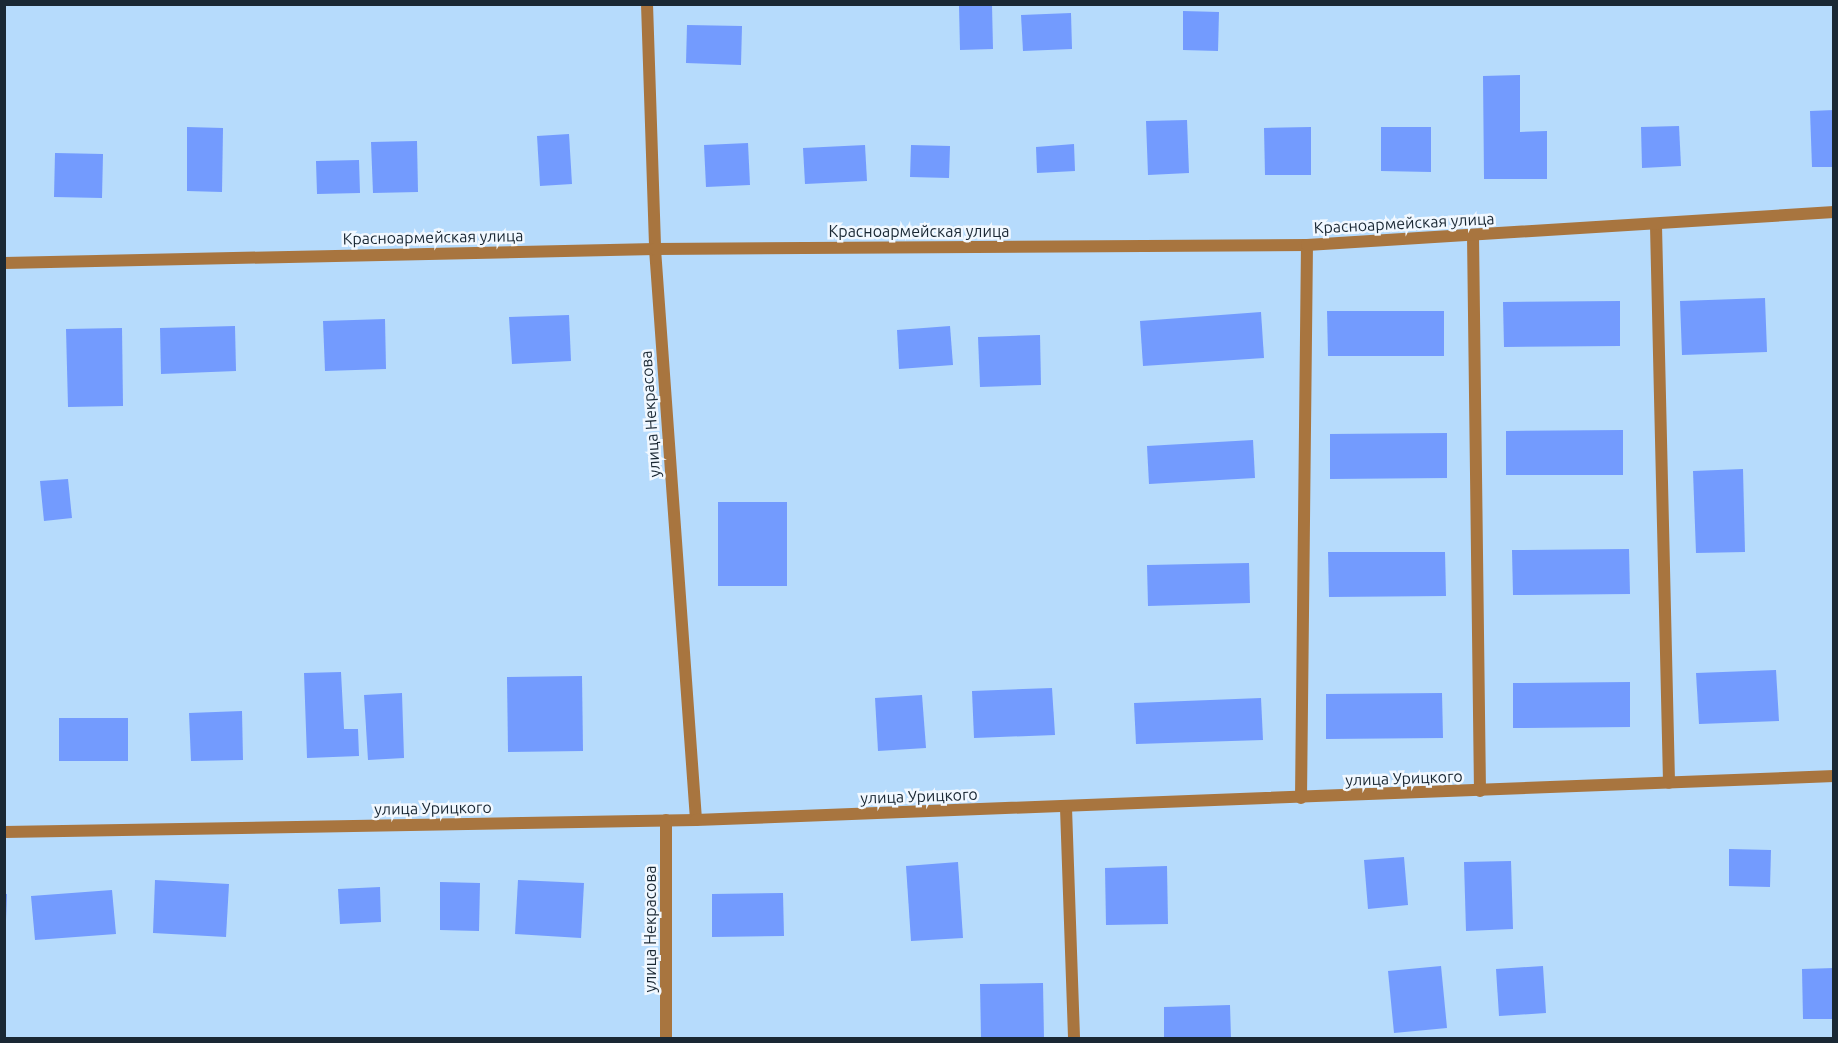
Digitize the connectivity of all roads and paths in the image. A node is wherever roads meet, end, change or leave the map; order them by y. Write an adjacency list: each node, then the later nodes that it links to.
1 (647, 4): 6 (street, улица Некрасова)
2 (1833, 212): 3 (street, Красноармейская улица)
3 (1656, 226): 4 (street, Красноармейская улица); 9 (street)
4 (1473, 235): 5 (street, Красноармейская улица); 10 (street)
5 (1307, 245): 6 (street, Красноармейская улица); 11 (street)
6 (655, 249): 7 (street, Красноармейская улица); 14 (street, улица Некрасова)
7 (4, 263)
8 (1833, 776): 9 (street, улица Урицкого)
9 (1669, 783): 10 (street, улица Урицкого)
10 (1480, 791): 11 (street, улица Урицкого)
11 (1301, 798): 12 (street, улица Урицкого)
12 (1066, 808): 14 (street, улица Урицкого); 17 (street)
13 (666, 820): 14 (street, улица Урицкого); 15 (street, улица Урицкого); 16 (street, улица Некрасова)
14 (696, 820)
15 (4, 832)
16 (666, 1038)
17 (1074, 1038)

